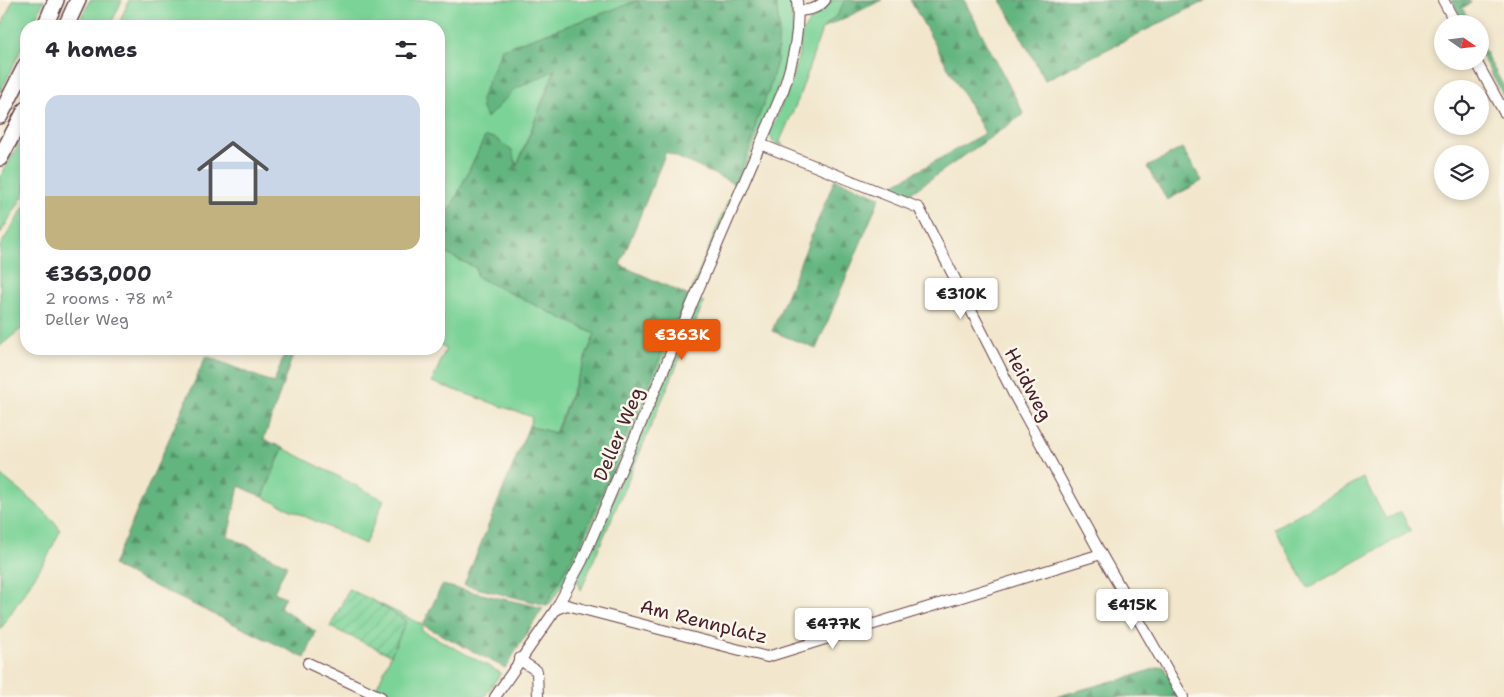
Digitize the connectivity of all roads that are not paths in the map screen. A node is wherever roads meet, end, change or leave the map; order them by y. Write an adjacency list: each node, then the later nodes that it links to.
1 (56, 0): 7 (highway)
2 (78, 0): 8 (highway)
3 (825, 0): 5 (street)
4 (1444, 0): 6 (street)
5 (797, 5): 14 (street, Deller Weg)
6 (1452, 15)
7 (48, 20)
8 (69, 20)
9 (1481, 70): 11 (street)
10 (20, 77): 12 (highway)
11 (1504, 112)
12 (0, 116)
13 (20, 120): 15 (highway)
14 (760, 144): 16 (street, Heidweg); 17 (street, Deller Weg)
15 (0, 158)
16 (1101, 554): 17 (street, Am Rennplatz); 23 (street, Heidweg)
17 (556, 609): 18 (street, Deller Weg)
18 (520, 658): 21 (street, Deller Weg); 22 (street)
19 (308, 663): 20 (street)
20 (381, 697)
21 (495, 697)
22 (538, 697)
23 (1183, 697)

